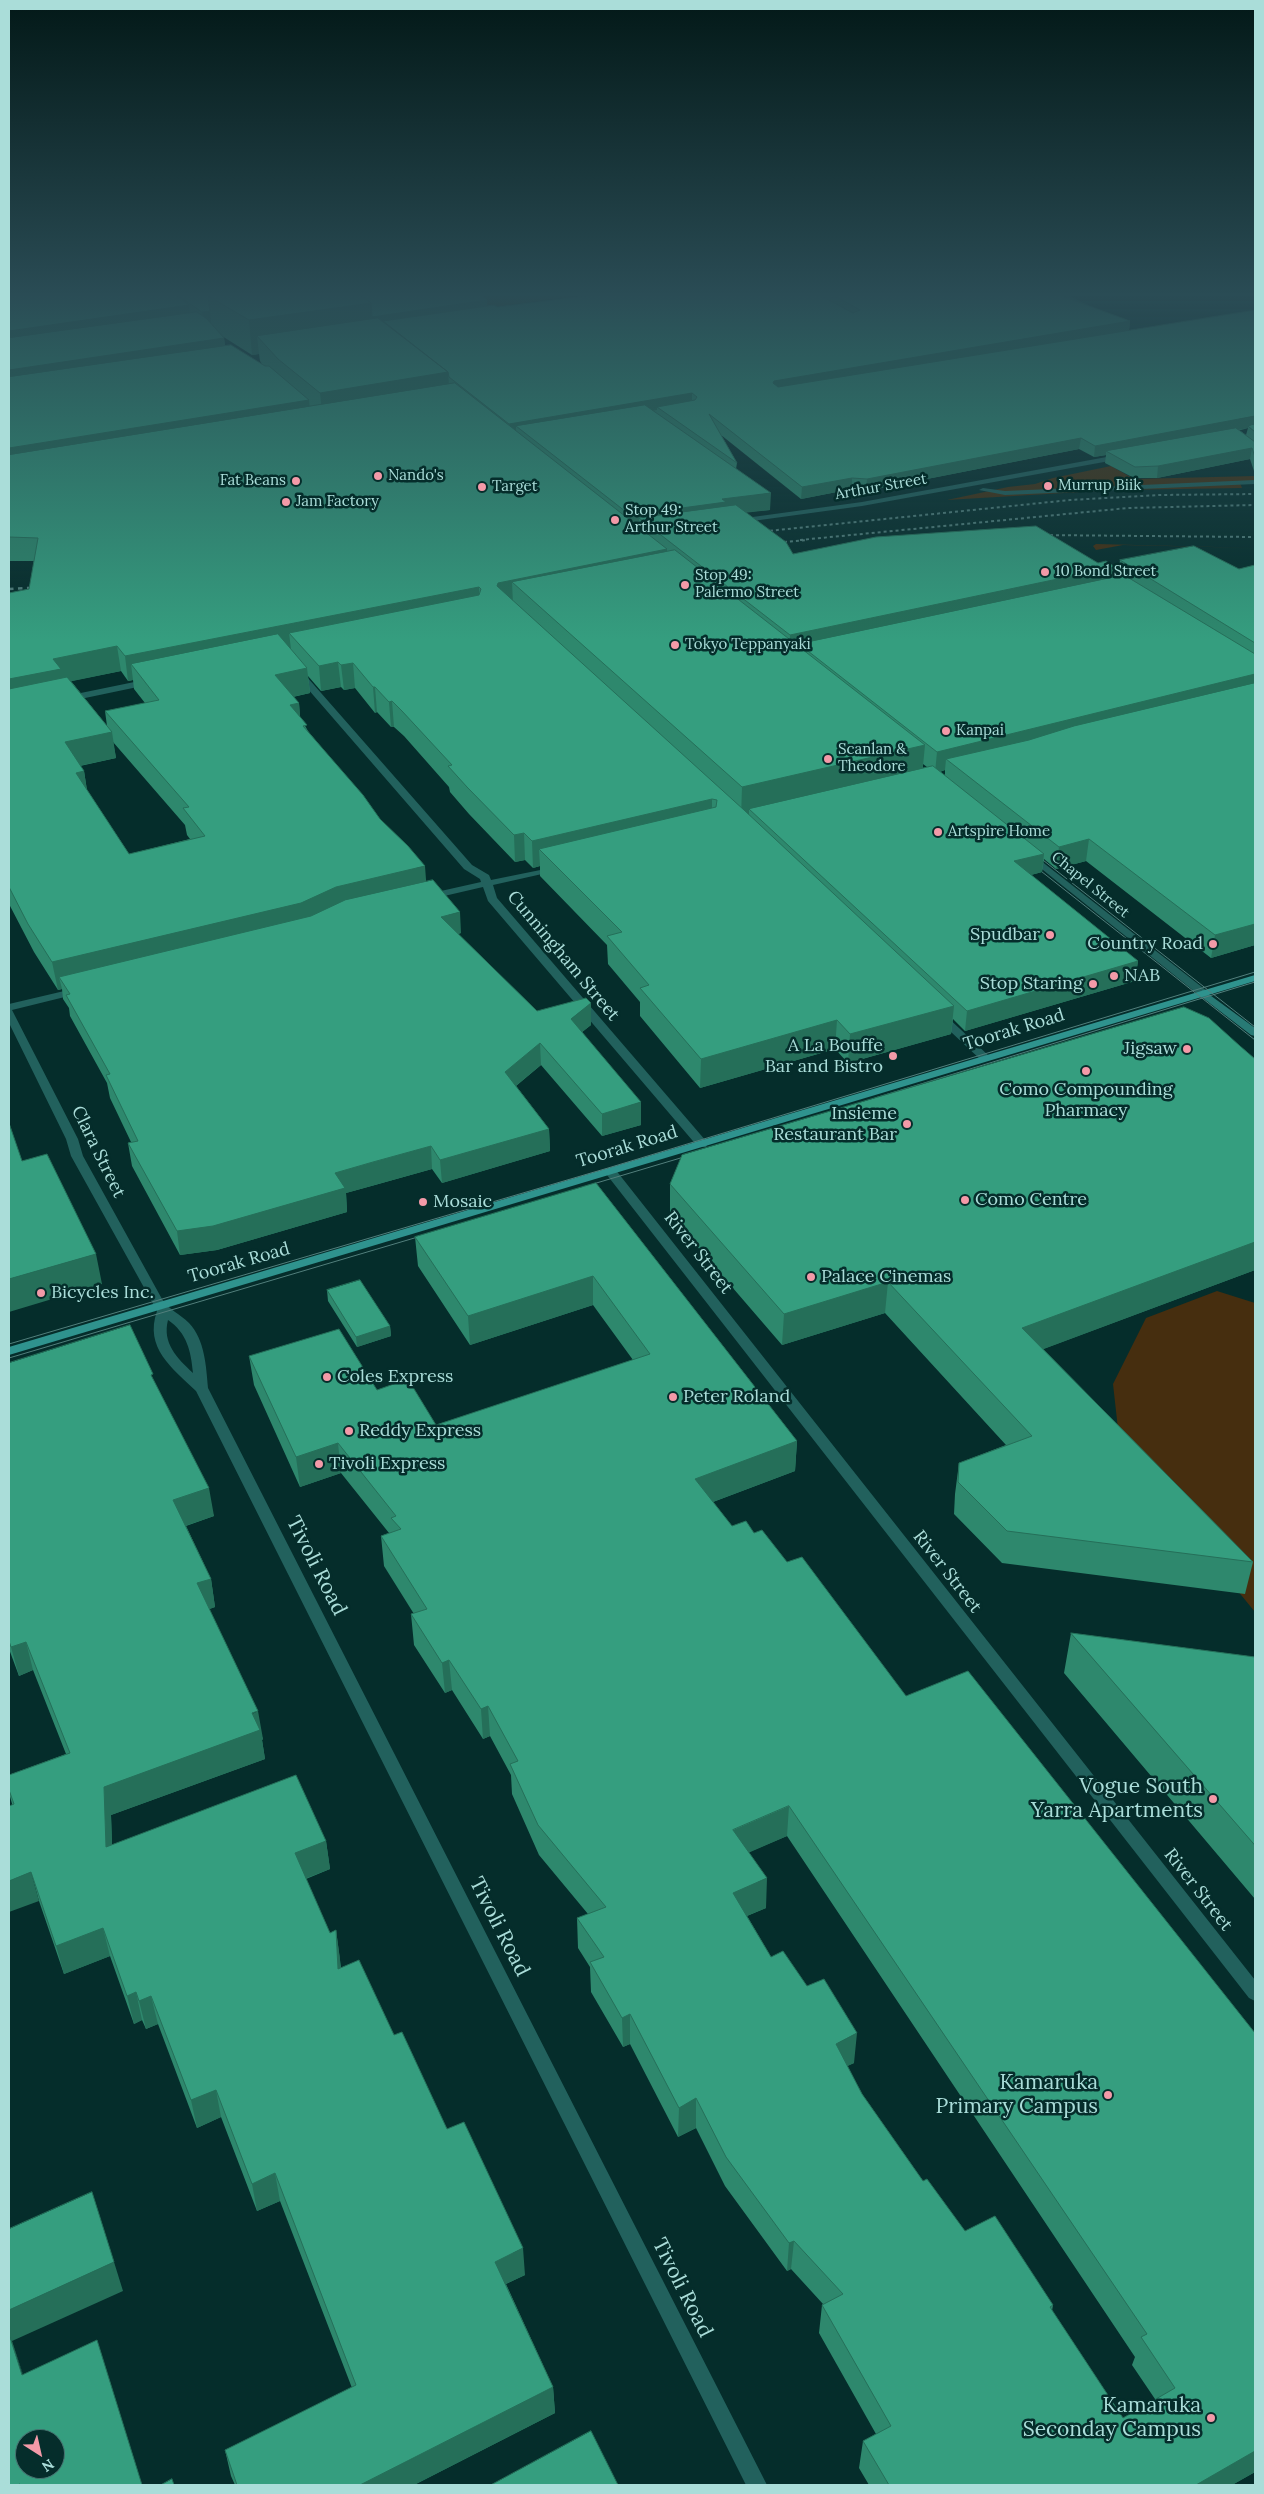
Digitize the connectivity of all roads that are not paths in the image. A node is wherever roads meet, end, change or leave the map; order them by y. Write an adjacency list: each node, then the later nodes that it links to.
1 (1134, 454): 5 (street, Arthur Street)
2 (1255, 482): 3 (street)
3 (983, 490)
4 (771, 505): 5 (street)
5 (785, 515): 6 (street, Arthur Street)
6 (729, 522)
7 (288, 662): 12 (street, Cunningham Street)
8 (159, 680): 9 (street)
9 (54, 701)
10 (1022, 850): 16 (street, Chapel Street)
11 (565, 866): 12 (street)
12 (488, 884): 13 (street); 22 (street, Cunningham Street)
13 (414, 900)
14 (1255, 978): 16 (main road, Toorak Road)
15 (86, 988): 17 (street)
16 (1203, 993): 20 (main road, Chapel Street); 21 (main road, Toorak Road)
17 (9, 1008)
18 (932, 1008): 21 (street)
19 (9, 1012): 24 (street, Clara Street)
20 (1255, 1033)
21 (985, 1058): 22 (main road, Toorak Road)
22 (702, 1144): 23 (main road, Toorak Road)
23 (611, 1172): 24 (main road, Toorak Road); 27 (street, River Street)
24 (161, 1309): 25 (main road, Toorak Road); 26 (street, Tivoli Road); 26 (street, Tivoli Road)
25 (9, 1351)
26 (201, 1388): 28 (street, Tivoli Road)
27 (1255, 1993)
28 (757, 2485)

